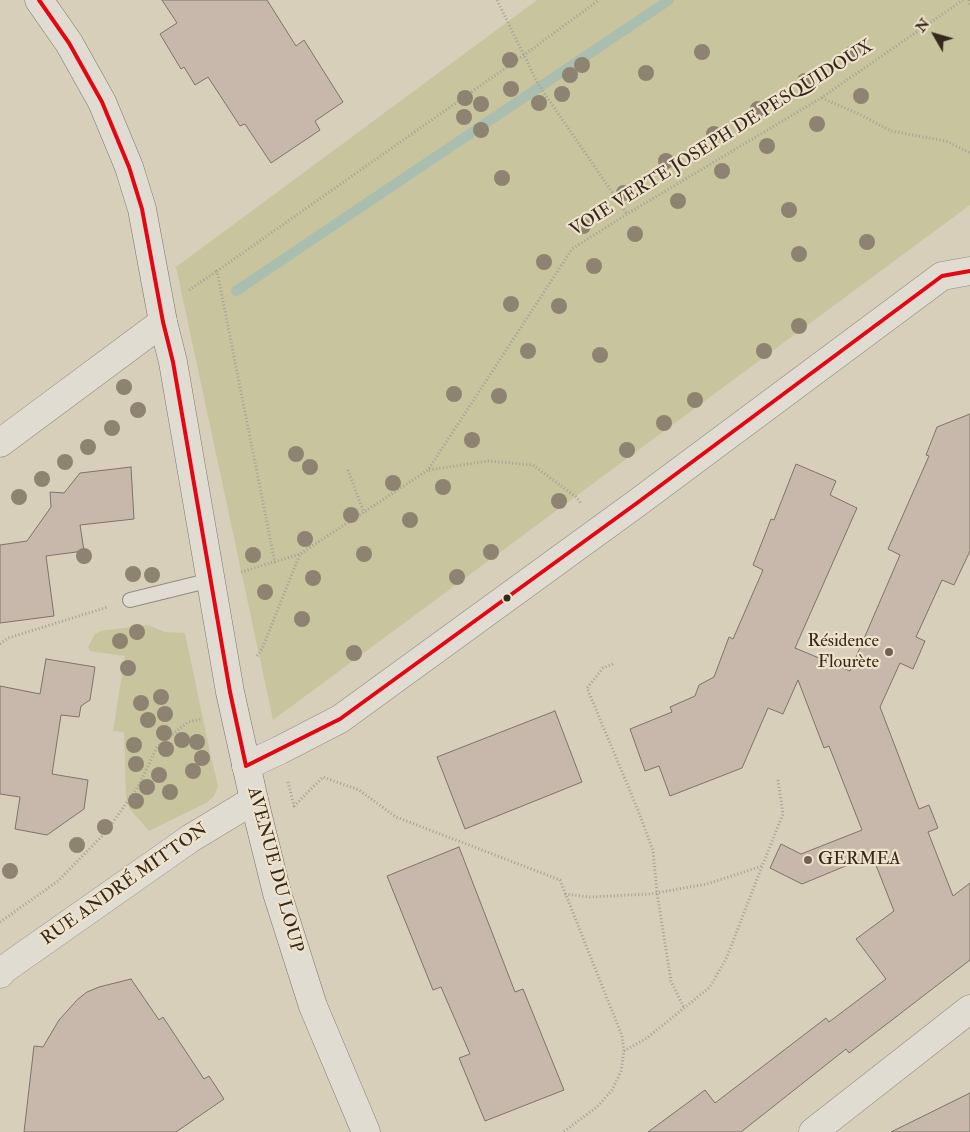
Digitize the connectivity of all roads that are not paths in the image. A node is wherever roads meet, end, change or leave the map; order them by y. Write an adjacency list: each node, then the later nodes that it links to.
1 (39, 0): 3 (street, AVENUE DU LOUP)
2 (970, 270): 7 (street)
3 (163, 322): 4 (street); 5 (street, AVENUE DU LOUP)
4 (0, 443)
5 (211, 580): 6 (lane); 7 (street, AVENUE DU LOUP)
6 (130, 600)
7 (246, 766): 8 (street, AVENUE DU LOUP)
8 (254, 800): 9 (street, RUE ANDRÉ MITTON); 11 (street, AVENUE DU LOUP)
9 (0, 974)
10 (970, 1009): 12 (street)
11 (366, 1132)
12 (812, 1132)

